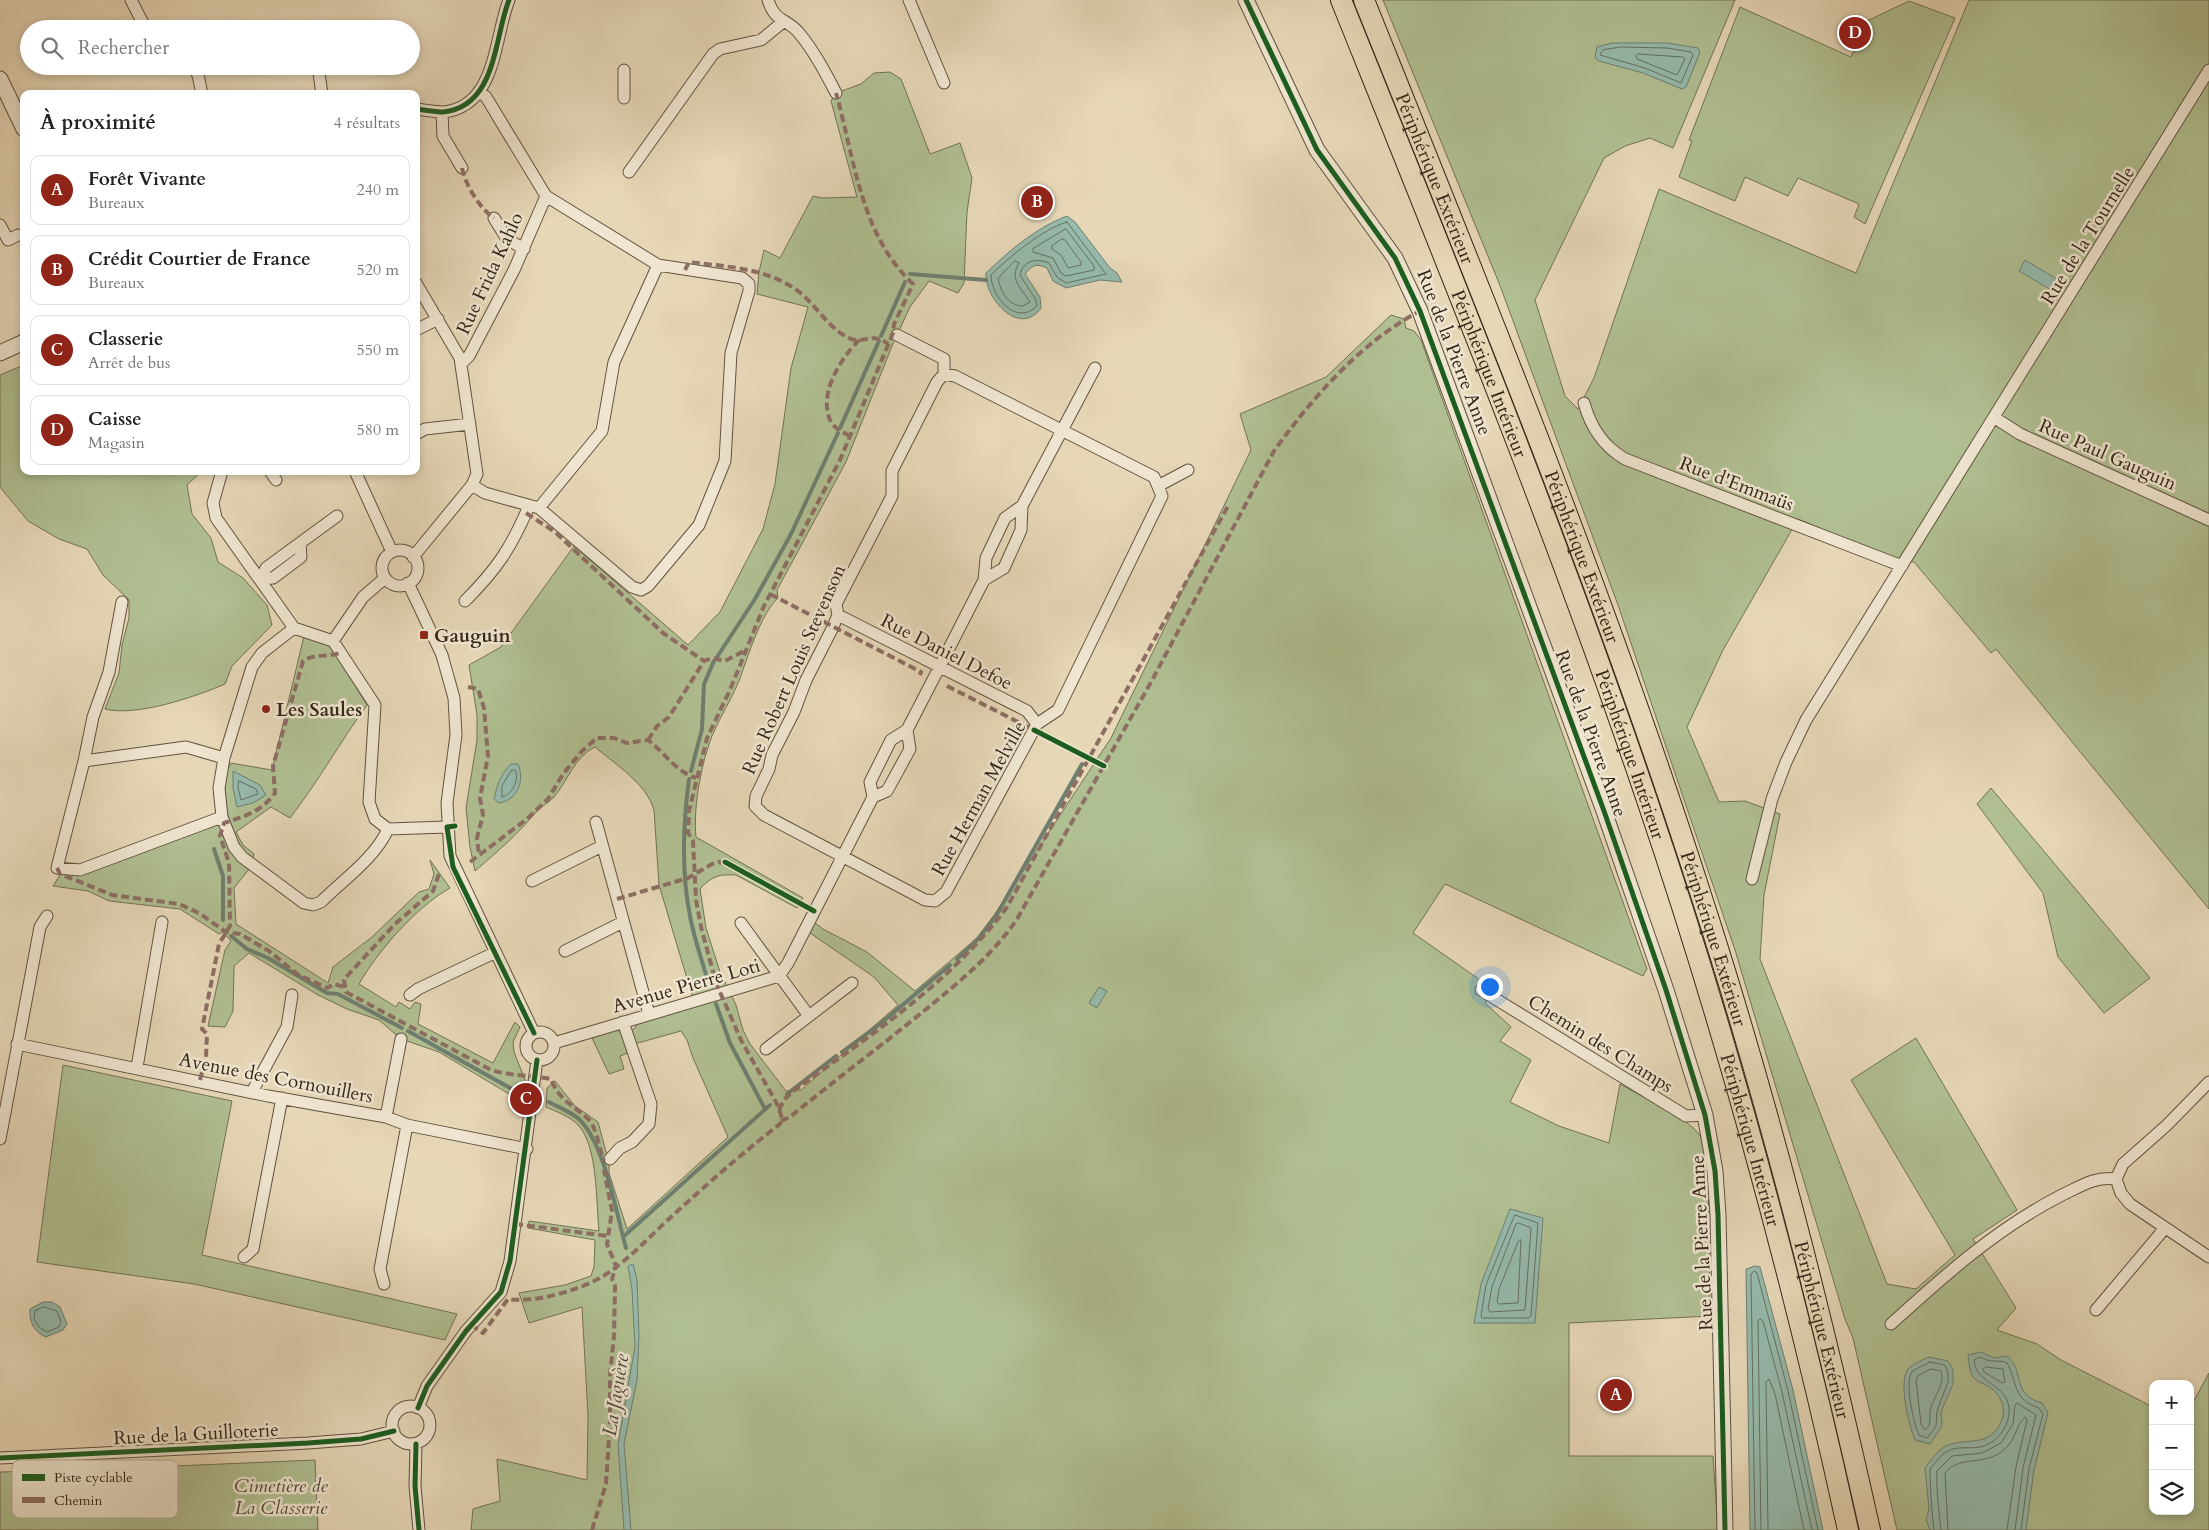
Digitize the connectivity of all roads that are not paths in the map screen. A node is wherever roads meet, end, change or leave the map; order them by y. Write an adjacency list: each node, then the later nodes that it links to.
1 (131, 0): 8 (street)
2 (509, 0): 18 (street)
3 (768, 0): 9 (street)
4 (909, 0): 15 (street)
5 (1246, 0): 105 (street, Rue de la Pierre Anne)
6 (1341, 0): 124 (highway, Périphérique Intérieur)
7 (1364, 0): 125 (highway, Périphérique Extérieur)
8 (141, 20)
9 (783, 22): 19 (street); 25 (street)
10 (624, 70): 20 (street)
11 (2209, 70): 42 (street, Rue de la Tournelle)
12 (198, 75): 16 (street)
13 (319, 75): 17 (street)
14 (0, 79): 23 (street)
15 (944, 83)
16 (201, 90)
17 (321, 90)
18 (479, 91): 22 (street); 26 (street)
19 (836, 93)
20 (624, 98)
21 (420, 109): 22 (street)
22 (442, 112): 24 (street)
23 (20, 121)
24 (462, 168)
25 (629, 172)
26 (546, 196): 30 (street, Rue Frida Kahlo); 31 (street)
27 (494, 218): 30 (street)
28 (0, 225): 29 (street)
29 (18, 235)
30 (524, 249): 38 (street, Rue Frida Kahlo)
31 (658, 265): 52 (street); 52 (street)
32 (420, 290): 33 (street)
33 (438, 319): 34 (street); 38 (street)
34 (420, 328)
35 (897, 335): 40 (street)
36 (20, 344): 37 (street)
37 (0, 353)
38 (462, 364): 43 (street)
39 (1095, 368): 44 (street, Avenue Pierre Loti)
40 (944, 374): 44 (street); 64 (street, Rue Robert Louis Stevenson)
41 (1584, 403): 57 (street, Rue d'Emmaüs)
42 (1995, 418): 54 (street, Rue Paul Gauguin); 57 (street, Rue de la Tournelle)
43 (470, 424): 45 (street); 49 (street)
44 (1062, 430): 50 (street); 51 (street, Avenue Pierre Loti)
45 (420, 432)
46 (1188, 470): 50 (street)
47 (221, 475): 59 (street)
48 (357, 475): 55 (street)
49 (472, 485): 52 (street); 56 (street)
50 (1158, 486): 68 (street, Rue Herman Melville)
51 (1022, 506): 60 (street, Avenue Pierre Loti); 60 (street, Avenue Pierre Loti)
52 (534, 507): 62 (street)
53 (338, 516): 59 (street)
54 (2209, 520)
55 (392, 552): 56 (street); 58 (street)
56 (413, 557): 61 (street)
57 (1902, 566): 79 (street, Rue de la Tournelle)
58 (385, 578): 61 (street); 66 (street)
59 (261, 579): 65 (street)
60 (984, 580): 67 (street, Avenue Pierre Loti)
61 (408, 583): 75 (street)
62 (465, 601)
63 (122, 602): 71 (street)
64 (838, 615): 67 (street, Rue Daniel Defoe); 78 (street, Rue Robert Louis Stevenson)
65 (294, 628): 66 (street); 70 (street)
66 (333, 641): 76 (street)
67 (940, 666): 68 (street, Rue Daniel Defoe); 69 (street, Avenue Pierre Loti)
68 (1037, 724): 78 (street, Rue Herman Melville)
69 (907, 730): 72 (street, Avenue Pierre Loti); 72 (street, Avenue Pierre Loti)
70 (224, 758): 71 (street); 73 (street)
71 (84, 761): 73 (street)
72 (873, 797): 78 (street, Avenue Pierre Loti)
73 (222, 817): 76 (street)
74 (596, 822): 77 (street)
75 (446, 827): 76 (street); 86 (street)
76 (388, 829)
77 (602, 846): 80 (street); 83 (street)
78 (842, 856): 87 (street, Avenue Pierre Loti)
79 (1752, 879)
80 (532, 881)
81 (47, 916): 98 (street)
82 (162, 922): 101 (street)
83 (623, 922): 85 (street); 92 (street)
84 (741, 923): 87 (street)
85 (565, 951)
86 (494, 953): 91 (street); 95 (street)
87 (779, 976): 92 (street, Avenue Pierre Loti); 93 (street)
88 (852, 983): 93 (street)
89 (1482, 990): 105 (street, Chemin des Champs)
90 (292, 995): 103 (street)
91 (410, 995)
92 (650, 1014): 94 (street, Avenue Pierre Loti)
93 (809, 1016): 99 (street)
94 (623, 1022): 97 (street, Avenue Pierre Loti); 110 (street)
95 (534, 1033): 97 (street); 100 (street)
96 (401, 1038): 106 (street)
97 (554, 1043): 100 (street)
98 (17, 1044): 101 (street, Avenue des Cornouillers); 108 (street)
99 (766, 1049)
100 (537, 1060): 109 (street)
101 (137, 1067): 103 (street, Avenue des Cornouillers)
102 (2209, 1082): 111 (street)
103 (252, 1092): 104 (street, Avenue des Cornouillers)
104 (282, 1098): 106 (street, Avenue des Cornouillers); 114 (street)
105 (1705, 1115): 123 (street, Rue de la Pierre Anne)
106 (386, 1117): 107 (street, Avenue des Cornouillers)
107 (407, 1125): 109 (street, Avenue des Cornouillers); 115 (street)
108 (0, 1138)
109 (527, 1149): 118 (street)
110 (610, 1159)
111 (2116, 1179): 112 (street); 117 (street)
112 (2165, 1228): 113 (street); 116 (street)
113 (2209, 1256)
114 (244, 1257)
115 (384, 1284)
116 (2096, 1310)
117 (1891, 1324)
118 (418, 1408): 119 (street); 120 (street)
119 (394, 1431): 120 (street); 121 (street, Rue de la Guilloterie)
120 (416, 1444): 122 (street)
121 (0, 1458)
122 (419, 1530)
123 (1725, 1530)
124 (1848, 1530)
125 (1870, 1530)

